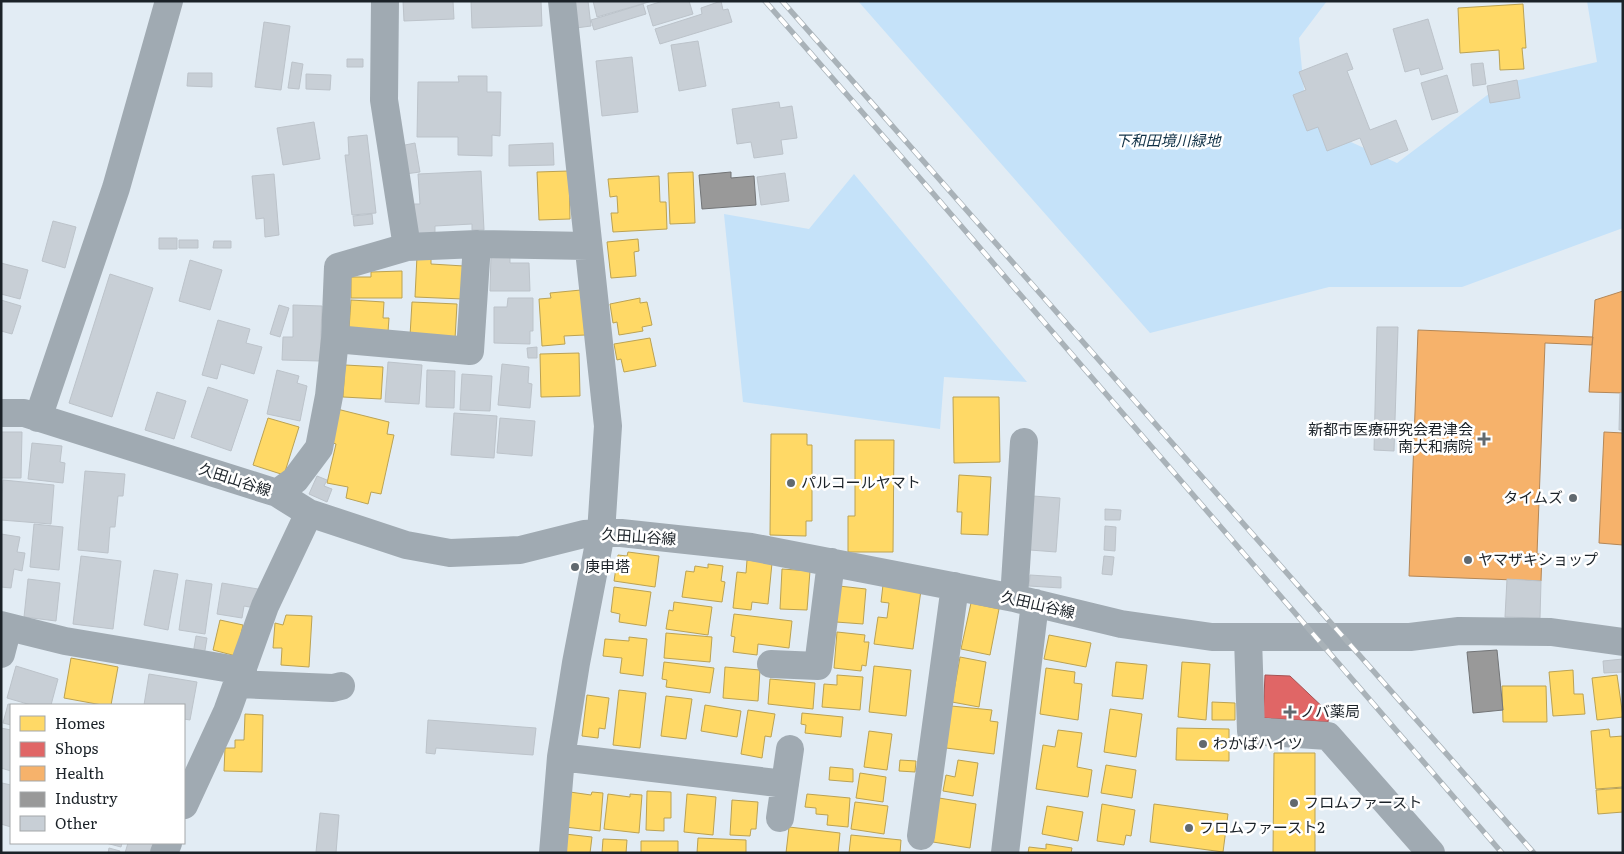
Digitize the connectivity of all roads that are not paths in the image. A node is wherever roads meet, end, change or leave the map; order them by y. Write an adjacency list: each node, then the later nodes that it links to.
1 (169, 1): 9 (street)
2 (385, 1): 6 (street)
3 (562, 1): 5 (street)
4 (477, 244): 5 (street); 6 (street); 7 (street)
5 (588, 246): 13 (street)
6 (407, 247): 7 (street)
7 (335, 339): 11 (street)
8 (1, 413): 9 (street, 久田山谷線)
9 (38, 418): 11 (street, 久田山谷線)
10 (1024, 442): 16 (street)
11 (277, 493): 12 (street, 久田山谷線)
12 (309, 513): 13 (street, 久田山谷線); 22 (street)
13 (601, 533): 14 (street, 久田山谷線); 25 (street)
14 (831, 562): 15 (street, 久田山谷線); 21 (street)
15 (955, 586): 16 (street, 久田山谷線); 29 (street)
16 (1024, 601): 18 (street, 久田山谷線); 31 (street)
17 (4, 626): 20 (street); 22 (street)
18 (1248, 638): 19 (street, 久田山谷線); 32 (street)
19 (1623, 642)
20 (1, 654)
21 (771, 664)
22 (241, 677): 23 (street); 27 (street)
23 (341, 686)
24 (790, 749): 26 (street)
25 (561, 757): 26 (street); 30 (street)
26 (785, 784): 28 (street)
27 (185, 803)
28 (780, 818)
29 (921, 836)
30 (553, 853)
31 (1005, 853)
32 (1431, 853)

